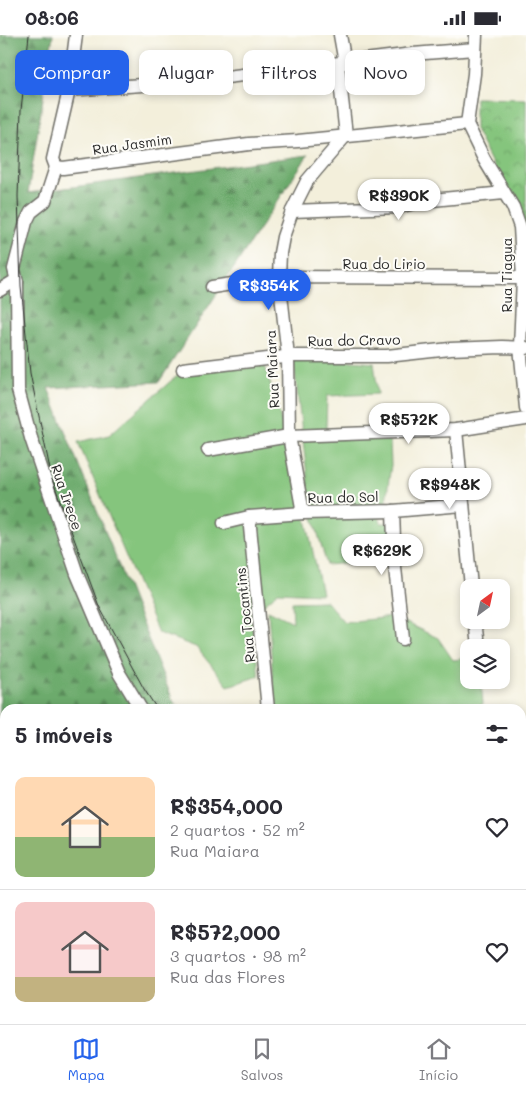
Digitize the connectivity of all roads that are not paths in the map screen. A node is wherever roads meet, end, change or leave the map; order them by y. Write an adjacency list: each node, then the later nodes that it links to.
1 (76, 35): 5 (street)
2 (340, 35): 6 (street)
3 (476, 35): 4 (street)
4 (475, 49): 6 (street); 9 (street)
5 (74, 50)
6 (341, 63): 7 (street); 10 (street)
7 (129, 86)
8 (67, 95): 11 (street)
9 (467, 124): 10 (street, Rua Jasmim); 12 (street, Rua Tiagua)
10 (346, 135): 11 (street, Rua Jasmim); 13 (street, Rua Maiara)
11 (56, 167): 17 (street, Rua Irece)
12 (504, 193): 13 (street); 14 (street, Rua Tiagua)
13 (292, 211): 15 (street, Rua Maiara)
14 (524, 240): 16 (street, Rua Tiagua)
15 (279, 277): 16 (street, Rua do Lirio); 18 (street, Rua do Lirio); 21 (street, Rua Maiara)
16 (524, 278): 20 (street, Rua Tiagua)
17 (17, 282): 19 (street); 35 (street, Rua Irece)
18 (212, 287)
19 (0, 290)
20 (523, 347): 21 (street, Rua do Cravo); 23 (street, Rua Tiagua)
21 (288, 356): 22 (street, Rua do Cravo); 26 (street, Rua Maiara)
22 (184, 369)
23 (526, 408)
24 (526, 419): 25 (street)
25 (456, 430): 26 (street); 28 (street)
26 (289, 436): 27 (street); 30 (street, Rua Maiara)
27 (208, 450)
28 (463, 505): 29 (street, Rua do Sol); 33 (street)
29 (393, 511): 30 (street, Rua do Sol); 34 (street)
30 (303, 513): 31 (street, Rua do Sol)
31 (249, 517): 32 (street, Rua do Sol); 36 (street, Rua Tocantins)
32 (224, 523)
33 (470, 579)
34 (403, 639)
35 (137, 704)
36 (268, 704)

